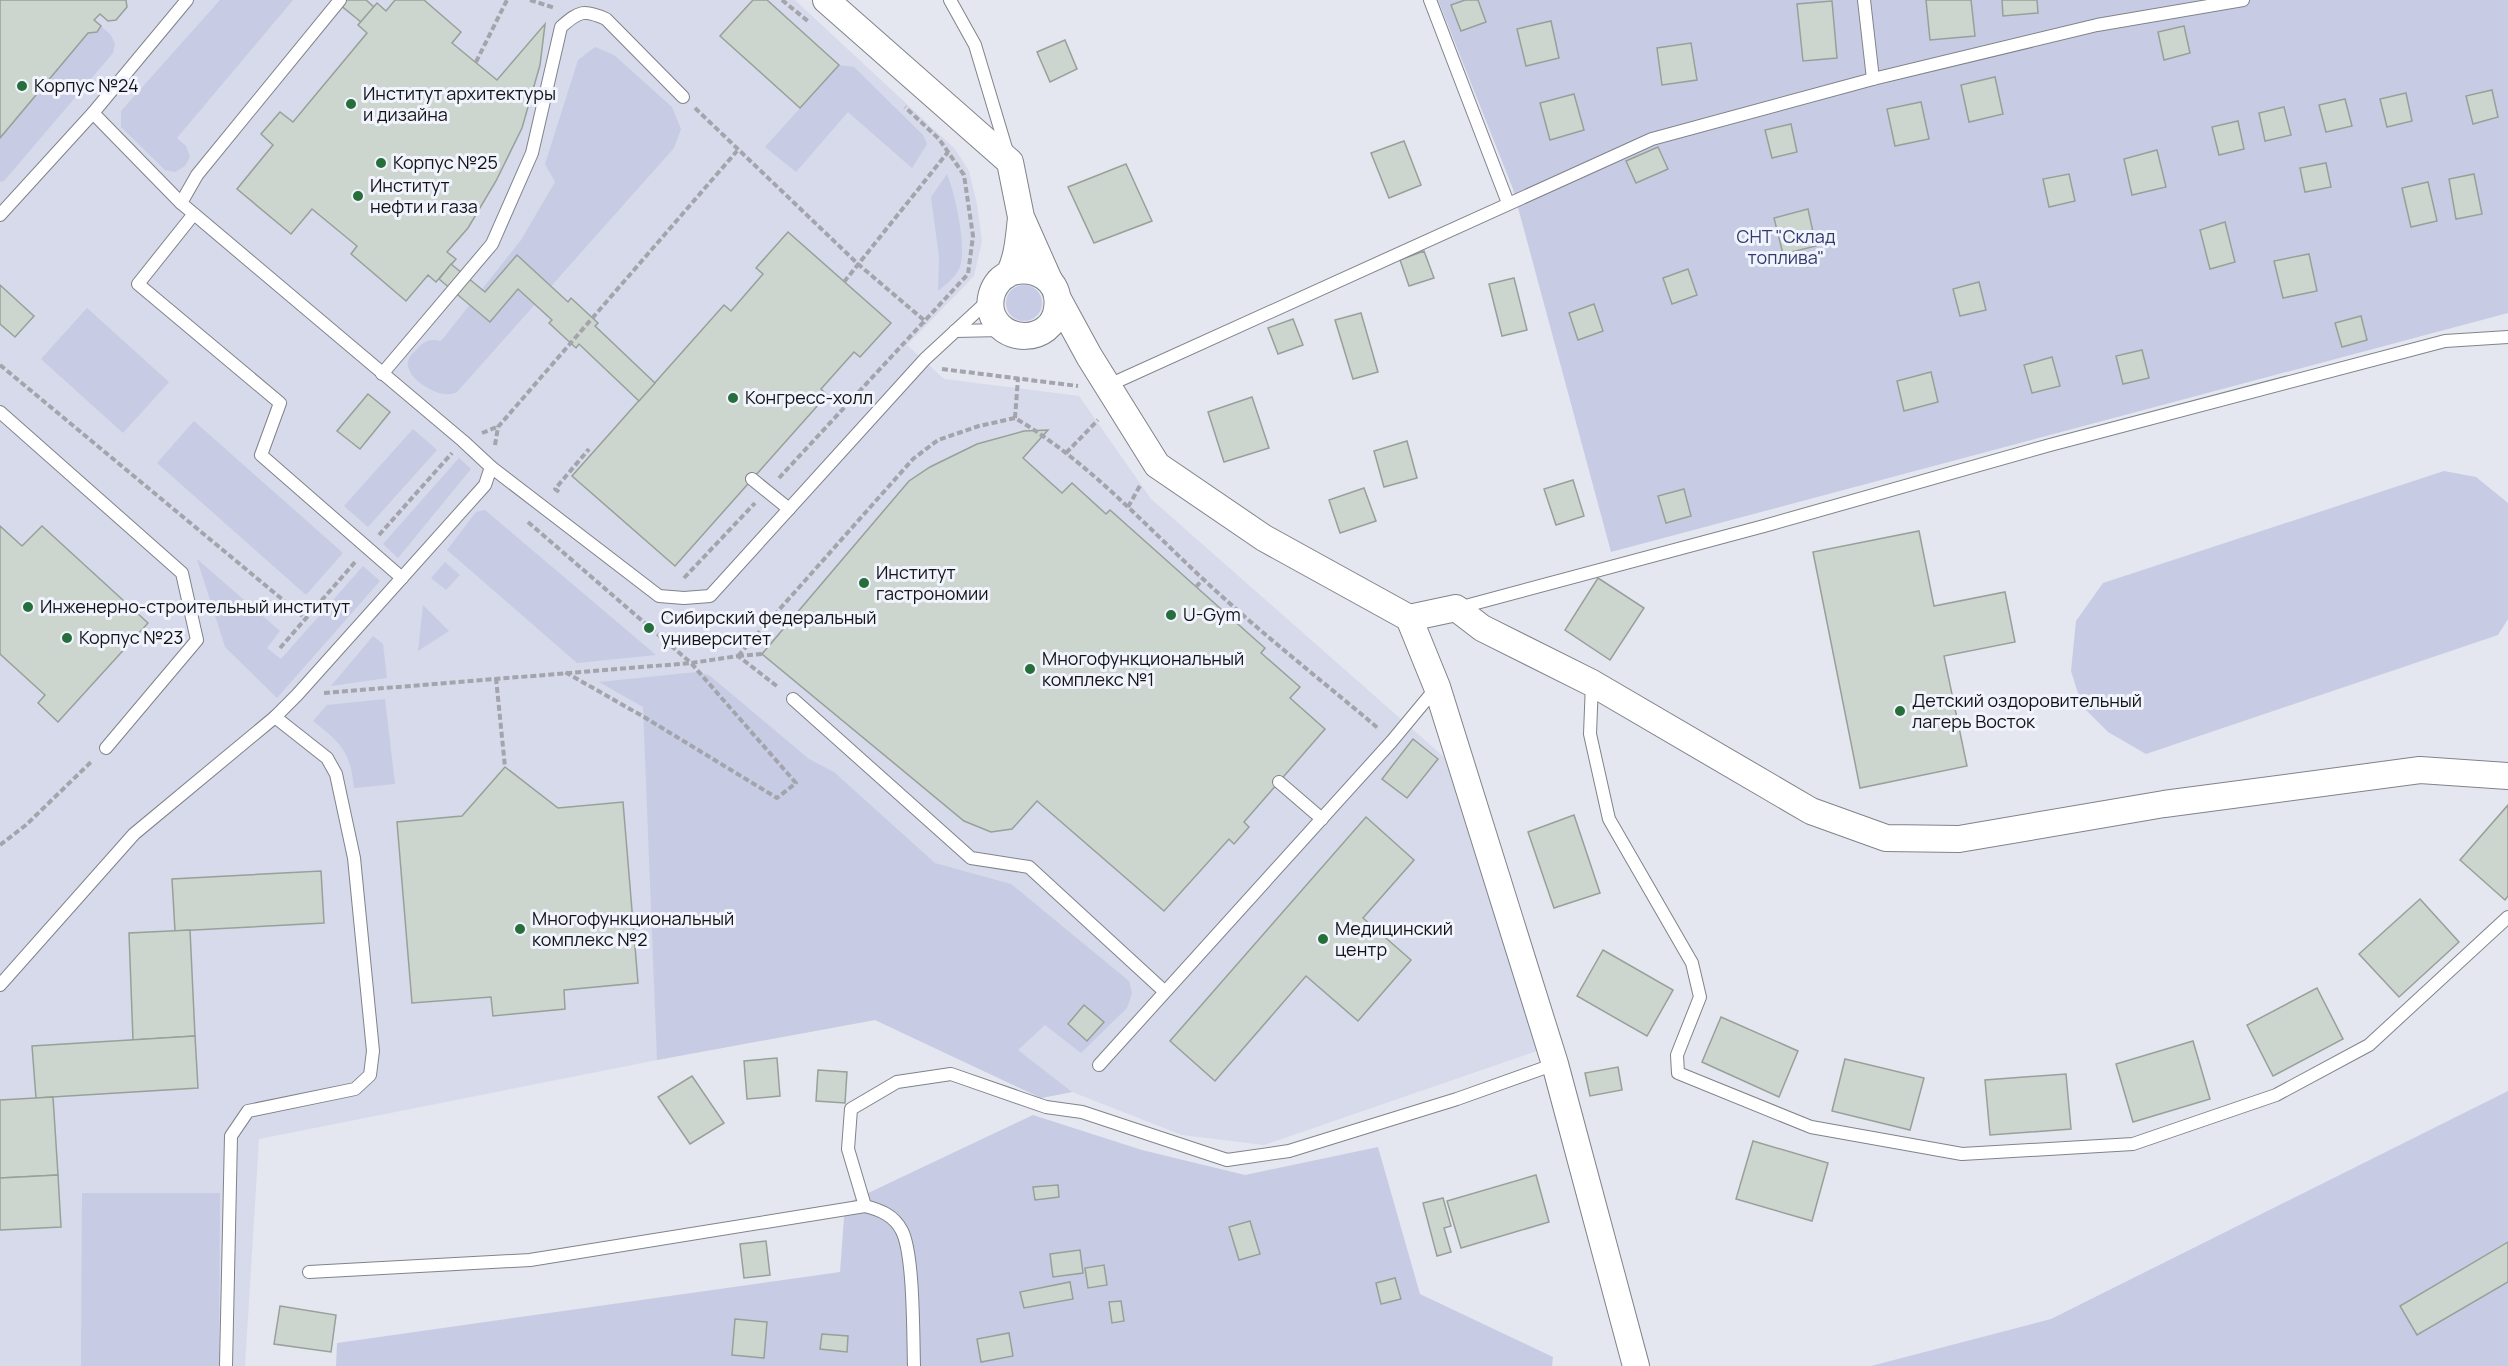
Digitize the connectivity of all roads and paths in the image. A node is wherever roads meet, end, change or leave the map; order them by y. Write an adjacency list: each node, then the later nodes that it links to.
1 (187, 0): 15 (lane)
2 (340, 0): 19 (lane)
3 (507, 0): 11 (path)
4 (782, 0): 10 (path)
5 (826, 0): 18 (street)
6 (950, 0): 18 (lane)
7 (1430, 0): 20 (lane)
8 (1864, 0): 12 (lane)
9 (2243, 0): 12 (lane)
10 (809, 22)
11 (476, 62)
12 (1873, 79): 20 (lane)
13 (683, 97): 16 (path); 38 (lane)
14 (897, 99): 17 (path)
15 (93, 112): 19 (lane); 21 (lane)
16 (737, 151): 24 (path); 45 (path)
17 (948, 152): 24 (path); 29 (path)
18 (1010, 162): 23 (street)
19 (181, 202): 22 (lane)
20 (1508, 203): 40 (lane)
21 (0, 215)
22 (194, 215): 38 (lane); 56 (lane)
23 (1021, 217): 25 (street); 27 (street)
24 (858, 264): 26 (path); 29 (path)
25 (1009, 273): 27 (street); 28 (street)
26 (844, 282)
27 (1053, 290): 32 (street); 35 (street)
28 (991, 299): 30 (street); 31 (lane)
29 (925, 321): 34 (path)
30 (1003, 330): 31 (lane); 32 (street)
31 (955, 331): 36 (lane)
32 (1036, 335): 35 (street)
33 (2508, 337): 61 (lane)
34 (907, 341): 36 (path); 52 (path)
35 (1089, 356): 40 (street)
36 (925, 358): 39 (path); 55 (lane)
37 (0, 364): 63 (path)
38 (382, 374): 46 (lane)
39 (1018, 378): 41 (path); 43 (path)
40 (1109, 385): 62 (street)
41 (1082, 387)
42 (0, 412): 74 (lane)
43 (1015, 418): 48 (path); 65 (path)
44 (1107, 426): 48 (path)
45 (498, 427): 46 (path); 49 (path)
46 (463, 441): 49 (lane); 56 (path)
47 (590, 449): 53 (path)
48 (1066, 454): 54 (path)
49 (491, 467): 55 (lane); 57 (lane)
50 (1140, 476): 54 (path)
51 (752, 479): 52 (lane)
52 (768, 490): 55 (lane); 58 (path)
53 (564, 496)
54 (1128, 507): 59 (path)
55 (789, 508)
56 (368, 547): 57 (lane); 63 (path)
57 (402, 578): 70 (lane)
58 (682, 579)
59 (1203, 579): 60 (path); 73 (path)
60 (1196, 586)
61 (1456, 608): 62 (street); 68 (street)
62 (1409, 618): 69 (street)
63 (306, 619): 64 (path)
64 (280, 648)
65 (762, 654)
66 (565, 672): 66 (path); 67 (path)
67 (496, 678): 70 (path); 75 (path)
68 (1592, 684): 76 (street); 80 (lane)
69 (1437, 687): 73 (lane); 83 (street)
70 (297, 695): 72 (lane)
71 (793, 699): 82 (lane)
72 (275, 717): 81 (lane); 87 (lane)
73 (1392, 741): 78 (lane)
74 (106, 747): 79 (path)
75 (505, 767)
76 (2508, 776)
77 (1279, 782): 78 (lane)
78 (1322, 819): 82 (lane)
79 (0, 845)
80 (2508, 917)
81 (0, 985)
82 (1164, 991): 84 (lane)
83 (1555, 1064): 85 (lane); 89 (street)
84 (1099, 1065)
85 (864, 1206): 86 (lane); 88 (lane)
86 (309, 1272)
87 (226, 1366)
88 (914, 1366)
89 (1636, 1366)

